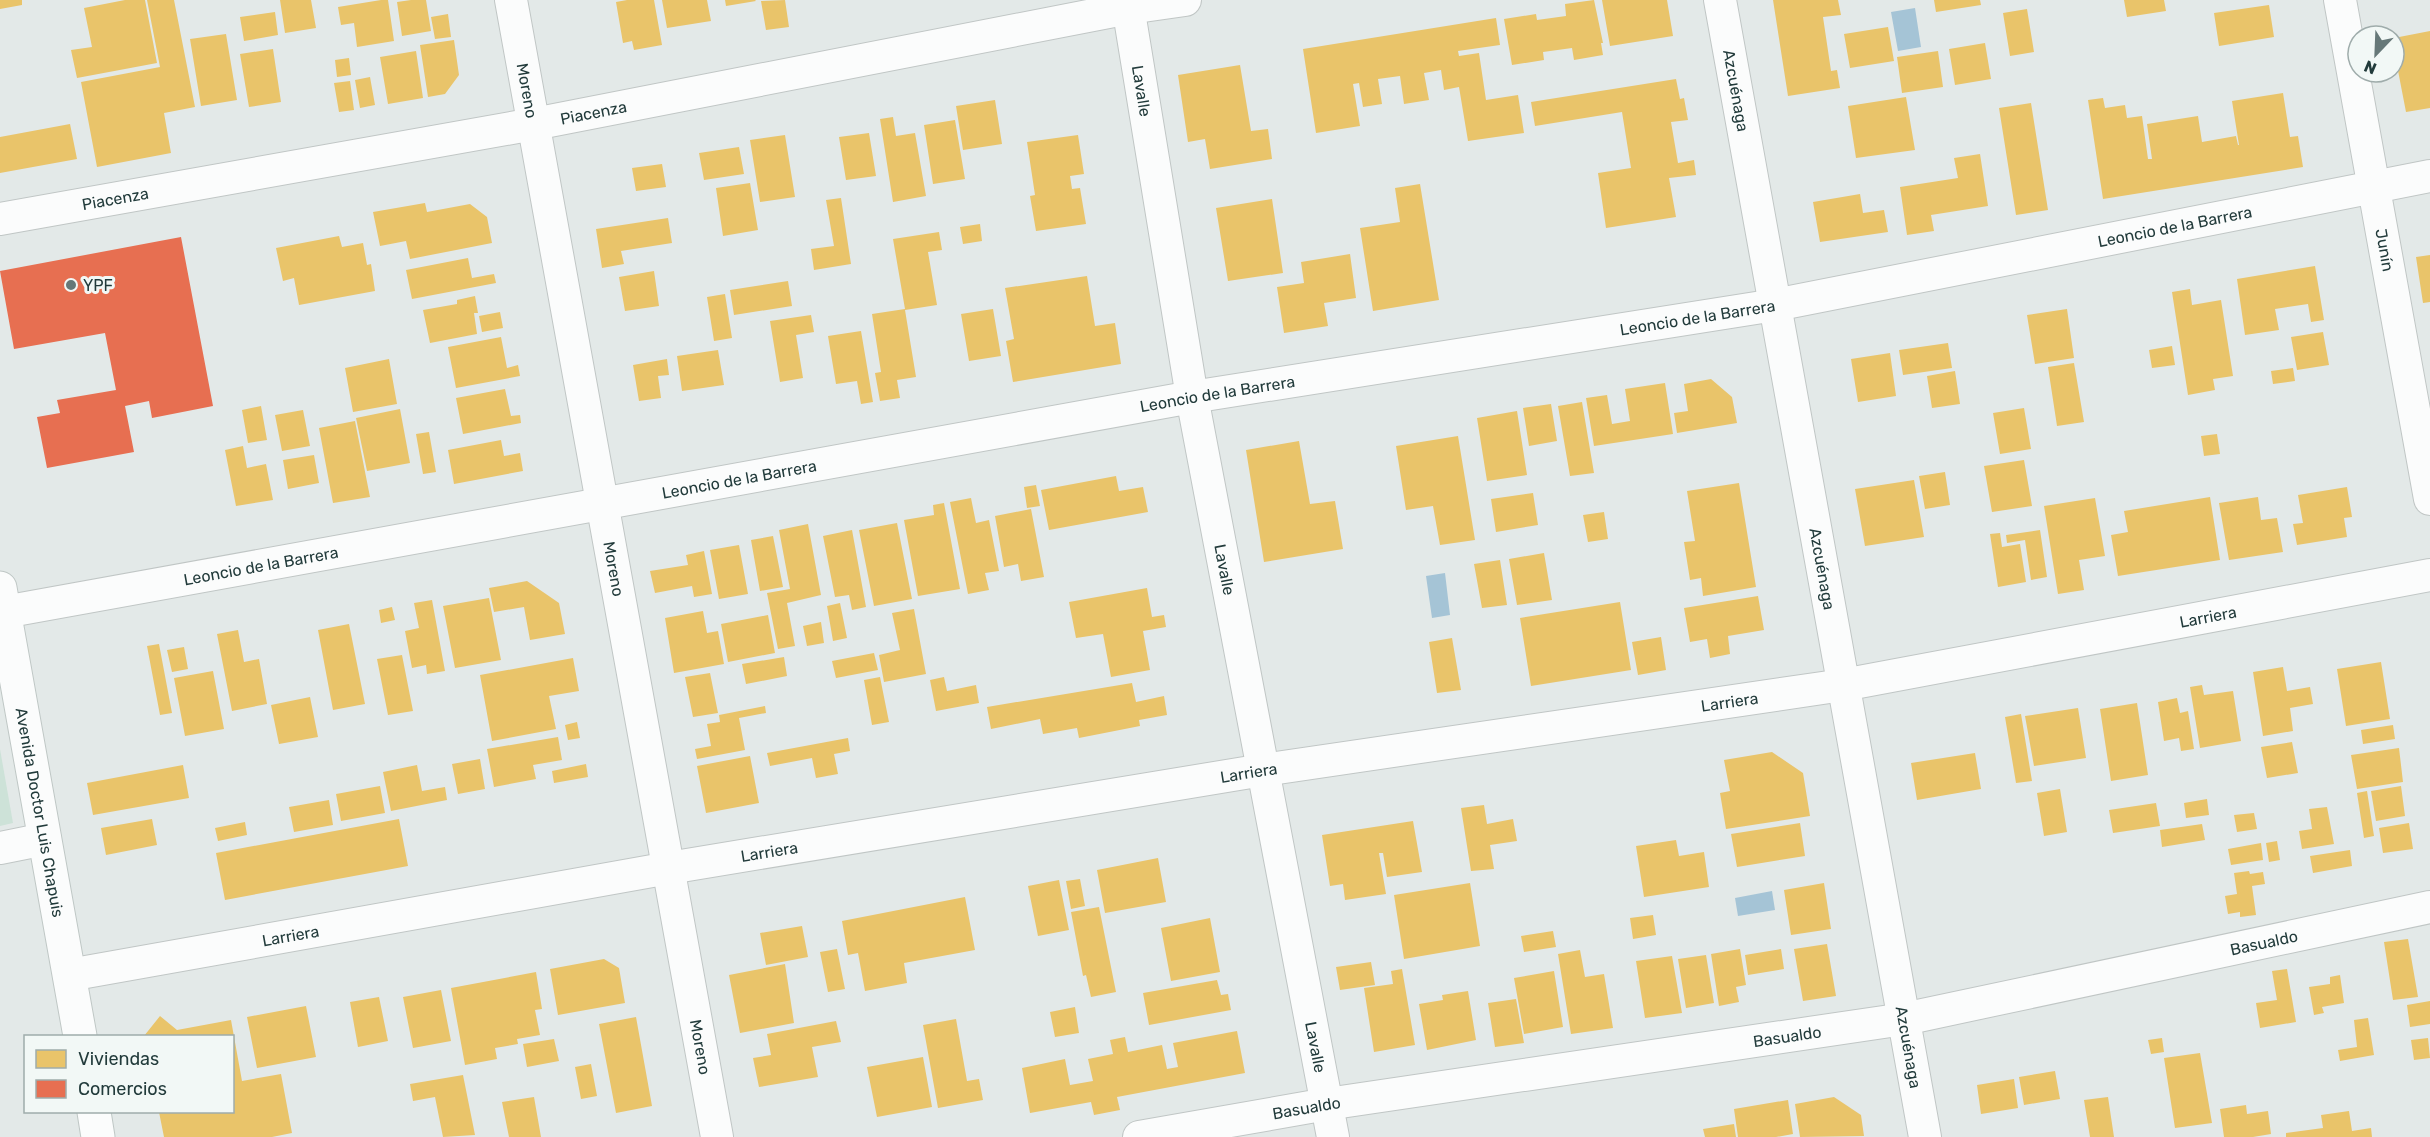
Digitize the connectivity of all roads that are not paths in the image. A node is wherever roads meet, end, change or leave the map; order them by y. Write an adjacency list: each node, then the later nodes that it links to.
1 (511, 0): 6 (street, Moreno)
2 (1185, 0): 5 (street, Piacenza)
3 (1720, 0): 10 (street, Azcuénaga)
4 (2340, 0): 8 (street, Junín)
5 (1128, 4): 6 (street, Piacenza); 11 (street, Lavalle)
6 (534, 124): 9 (street, Piacenza); 13 (street, Moreno)
7 (2430, 176): 8 (street, Leoncio de la Barrera)
8 (2374, 187): 10 (street, Leoncio de la Barrera); 12 (street, Junín)
9 (0, 219)
10 (1775, 305): 11 (street, Leoncio de la Barrera); 16 (street, Azcuénaga)
11 (1192, 397): 13 (street, Leoncio de la Barrera); 17 (street, Lavalle)
12 (2430, 500)
13 (603, 504): 15 (street, Leoncio de la Barrera); 20 (street, Moreno)
14 (2430, 575): 16 (street, Larriera)
15 (2, 600): 18 (main road, Avenida Doctor Luis Chapuis)
16 (1843, 685): 17 (street, Larriera); 23 (street, Azcuénaga)
17 (1263, 770): 20 (street, Larriera); 25 (street, Lavalle)
18 (45, 840): 19 (street); 22 (main road, Avenida Doctor Luis Chapuis)
19 (0, 848)
20 (669, 868): 22 (street, Larriera); 28 (street, Moreno)
21 (2430, 907): 23 (street, Basualdo)
22 (69, 975): 24 (main road, Avenida Doctor Luis Chapuis)
23 (1904, 1019): 25 (street, Basualdo); 31 (street, Azcuénaga)
24 (80, 1035)
25 (1327, 1104): 29 (street, Basualdo); 30 (street, Lavalle)
26 (94, 1113): 27 (main road)
27 (98, 1137)
28 (717, 1137)
29 (1139, 1137)
30 (1333, 1137)
31 (1925, 1137)

